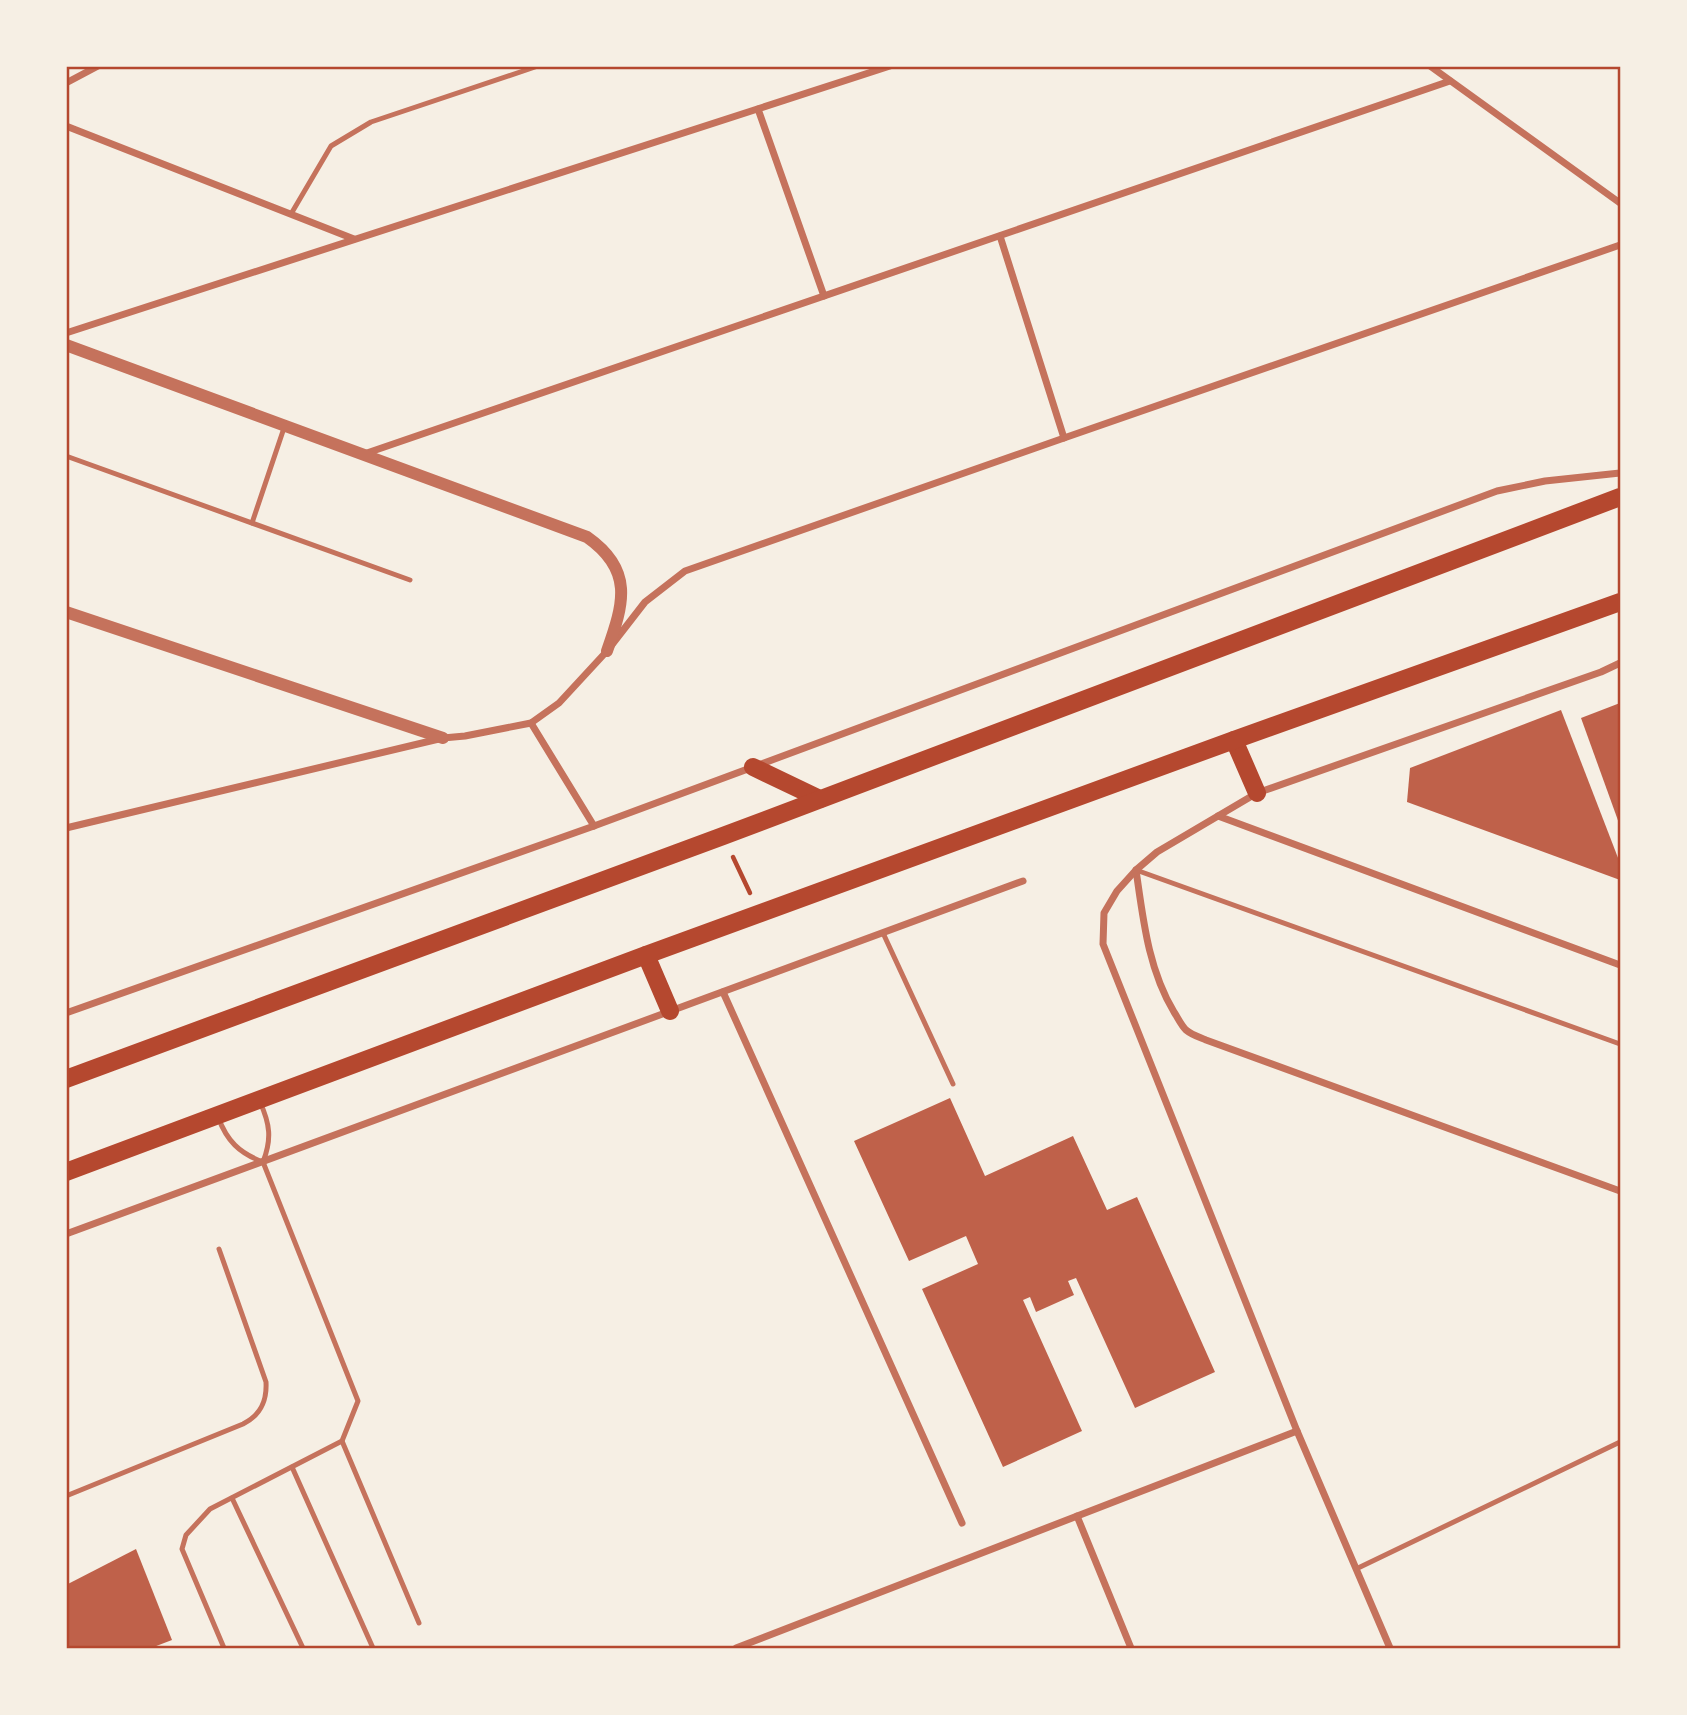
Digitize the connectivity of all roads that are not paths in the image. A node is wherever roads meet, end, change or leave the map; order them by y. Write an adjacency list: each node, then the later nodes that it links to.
1 (98, 66): 6 (street)
2 (538, 66): 10 (lane)
3 (890, 66): 7 (street)
4 (1430, 66): 5 (street)
5 (1450, 81): 9 (street); 11 (street)
6 (66, 83)
7 (758, 109): 12 (street); 14 (street)
8 (66, 126): 10 (street)
9 (1620, 203)
10 (291, 214): 12 (street)
11 (1000, 236): 14 (street); 18 (street)
12 (355, 239): 15 (street)
13 (1620, 246): 18 (street)
14 (824, 296): 19 (street)
15 (66, 333)
16 (66, 345): 17 (street)
17 (285, 425): 19 (street); 23 (lane)
18 (1064, 438): 27 (street)
19 (363, 454): 27 (street)
20 (66, 456): 23 (lane)
21 (1620, 474): 32 (street)
22 (1620, 497): 34 (main road)
23 (252, 523): 24 (lane)
24 (410, 580)
25 (1620, 602): 31 (main road)
26 (66, 612): 30 (street)
27 (607, 650): 29 (street)
28 (1620, 663): 33 (street)
29 (531, 723): 30 (street); 36 (street)
30 (443, 738): 37 (street)
31 (1234, 740): 33 (main road); 41 (main road)
32 (753, 767): 34 (main road); 36 (street)
33 (1257, 793): 35 (street)
34 (820, 799): 47 (main road)
35 (1218, 816): 38 (street); 42 (street)
36 (594, 826): 45 (street)
37 (66, 828)
38 (1136, 870): 46 (lane); 53 (street); 56 (street)
39 (1023, 881): 40 (street)
40 (883, 933): 43 (street); 48 (lane)
41 (646, 954): 44 (main road); 49 (main road)
42 (1620, 965)
43 (723, 992): 44 (street); 63 (street)
44 (670, 1011): 51 (street)
45 (66, 1013)
46 (1620, 1044)
47 (66, 1079)
48 (953, 1084)
49 (259, 1100): 50 (main road); 51 (lane)
50 (218, 1115): 51 (lane); 52 (main road)
51 (263, 1162): 54 (street); 57 (lane)
52 (66, 1172)
53 (1620, 1191)
54 (66, 1234)
55 (219, 1250): 60 (lane)
56 (1297, 1431): 62 (street); 64 (street)
57 (342, 1441): 59 (lane); 65 (lane)
58 (1620, 1442): 64 (lane)
59 (292, 1467): 61 (lane); 68 (lane)
60 (66, 1496)
61 (232, 1498): 66 (lane); 67 (lane)
62 (1077, 1516): 69 (street); 70 (street)
63 (962, 1523)
64 (1356, 1569): 71 (street)
65 (419, 1623)
66 (224, 1648)
67 (303, 1648)
68 (373, 1648)
69 (736, 1648)
70 (1131, 1648)
71 (1390, 1648)

